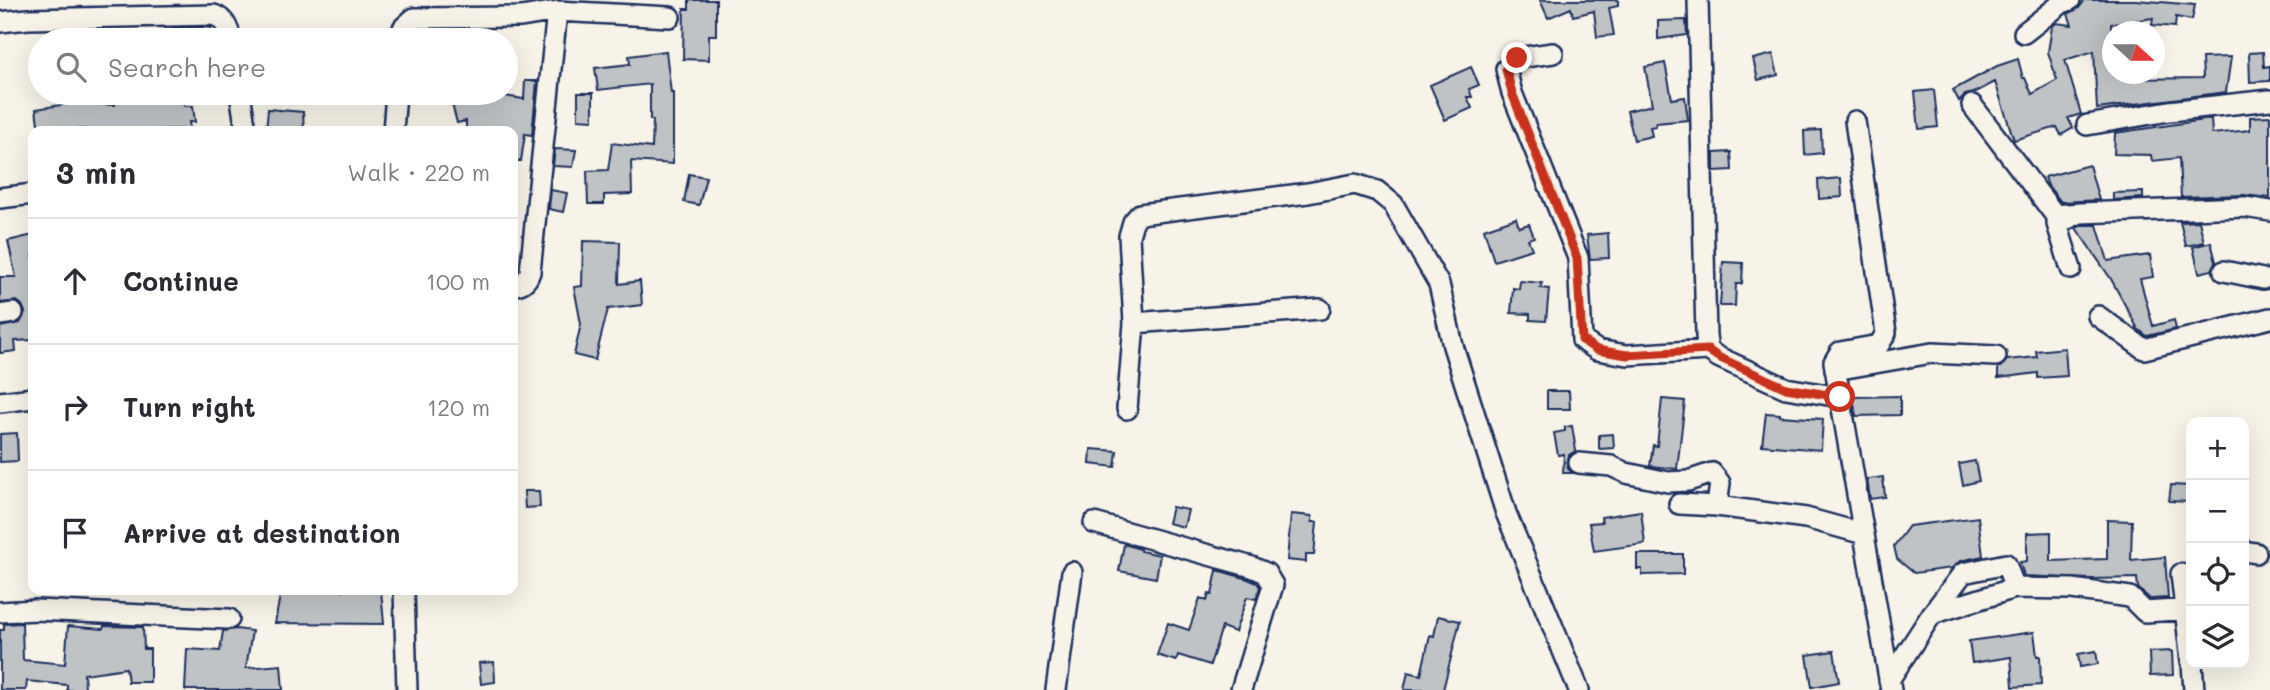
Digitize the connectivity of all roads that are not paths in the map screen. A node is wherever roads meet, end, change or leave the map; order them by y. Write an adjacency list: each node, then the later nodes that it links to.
1 (1698, 0): 31 (street)
2 (2070, 0): 9 (street)
3 (522, 9): 4 (street); 8 (street)
4 (556, 11): 5 (street); 26 (street)
5 (670, 17)
6 (0, 22): 7 (street)
7 (227, 28)
8 (403, 28)
9 (2024, 33)
10 (1553, 53): 31 (street)
11 (2270, 100): 16 (street)
12 (242, 105): 17 (street)
13 (395, 105): 18 (street)
14 (1972, 105): 22 (street)
15 (1855, 121): 33 (street)
16 (2087, 125)
17 (245, 126)
18 (393, 126)
19 (28, 195): 20 (street)
20 (0, 198)
21 (2270, 211): 22 (street)
22 (2080, 213): 23 (street)
23 (2071, 269)
24 (2224, 271): 25 (street)
25 (2263, 279)
26 (518, 285)
27 (1320, 310): 30 (street)
28 (2098, 316): 29 (street)
29 (2270, 318)
30 (1134, 323): 37 (street); 58 (street)
31 (1708, 350): 34 (street)
32 (1996, 356): 33 (street)
33 (1835, 370): 34 (street)
34 (1840, 397): 42 (street)
35 (28, 399): 36 (street)
36 (0, 402)
37 (1127, 409)
38 (1579, 463): 40 (street)
39 (1679, 504): 40 (street)
40 (1717, 506): 42 (street)
41 (1094, 523): 57 (street)
42 (1864, 534): 53 (street)
43 (1072, 572): 56 (street)
44 (2181, 574): 47 (street)
45 (2015, 588): 48 (street); 50 (street); 50 (street)
46 (404, 595): 55 (street)
47 (2187, 606)
48 (2186, 610)
49 (0, 612): 51 (street)
50 (1932, 614): 53 (street)
51 (229, 619)
52 (2192, 669): 59 (street)
53 (1890, 685)
54 (401, 690): 55 (street)
55 (407, 690)
56 (1056, 690)
57 (1241, 690)
58 (1579, 690)
59 (2194, 690)

